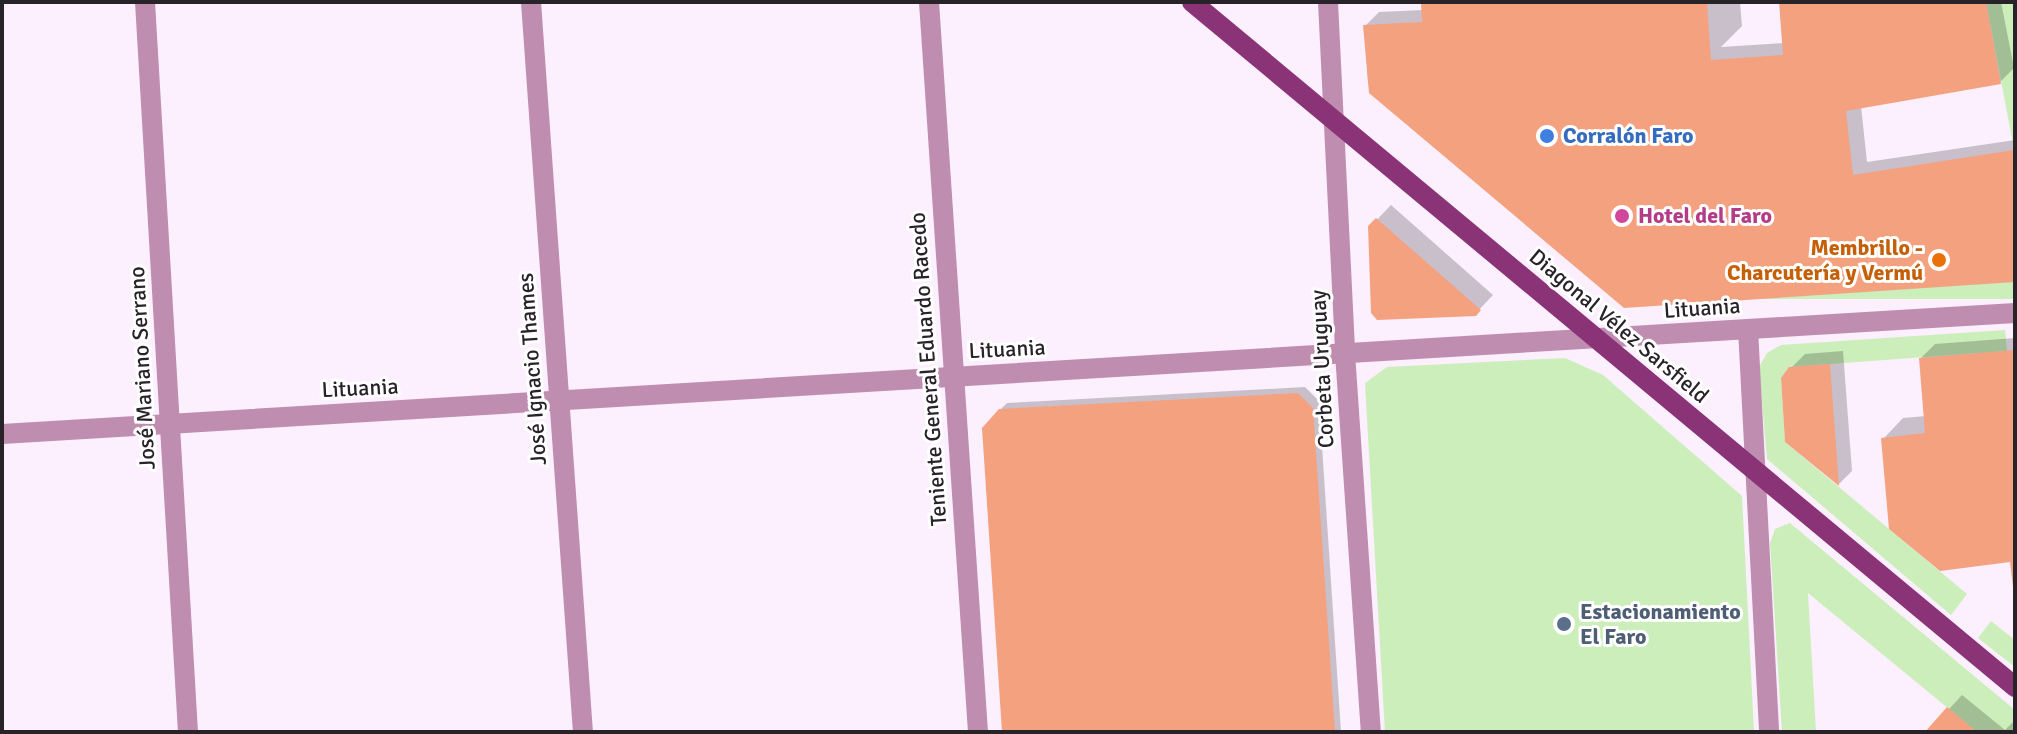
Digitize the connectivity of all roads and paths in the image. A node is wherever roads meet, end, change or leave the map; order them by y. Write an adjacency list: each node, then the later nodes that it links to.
1 (145, 2): 13 (street, José Mariano Serrano)
2 (531, 2): 12 (street, José Ignacio Thames)
3 (929, 2): 11 (street, Teniente General Eduardo Racedo)
4 (1192, 2): 6 (main road, Diagonal Vélez Sarsfield)
5 (1328, 2): 6 (street, Corbeta Uruguay)
6 (1334, 120): 9 (main road, Diagonal Vélez Sarsfield); 10 (street, Corbeta Uruguay)
7 (2015, 313): 8 (street, Lituania)
8 (1748, 329): 9 (street, Lituania); 15 (street)
9 (1597, 339): 10 (street, Lituania); 15 (main road, Diagonal Vélez Sarsfield)
10 (1345, 353): 11 (street, Lituania); 20 (street, Corbeta Uruguay)
11 (952, 377): 12 (street, Lituania); 19 (street, Teniente General Eduardo Racedo)
12 (558, 400): 13 (street, Lituania); 18 (street, José Ignacio Thames)
13 (169, 424): 14 (street, Lituania); 17 (street, José Mariano Serrano)
14 (2, 434)
15 (1755, 470): 16 (main road, Diagonal Vélez Sarsfield); 21 (street)
16 (2015, 687)
17 (188, 732)
18 (583, 732)
19 (978, 732)
20 (1371, 732)
21 (1769, 732)

